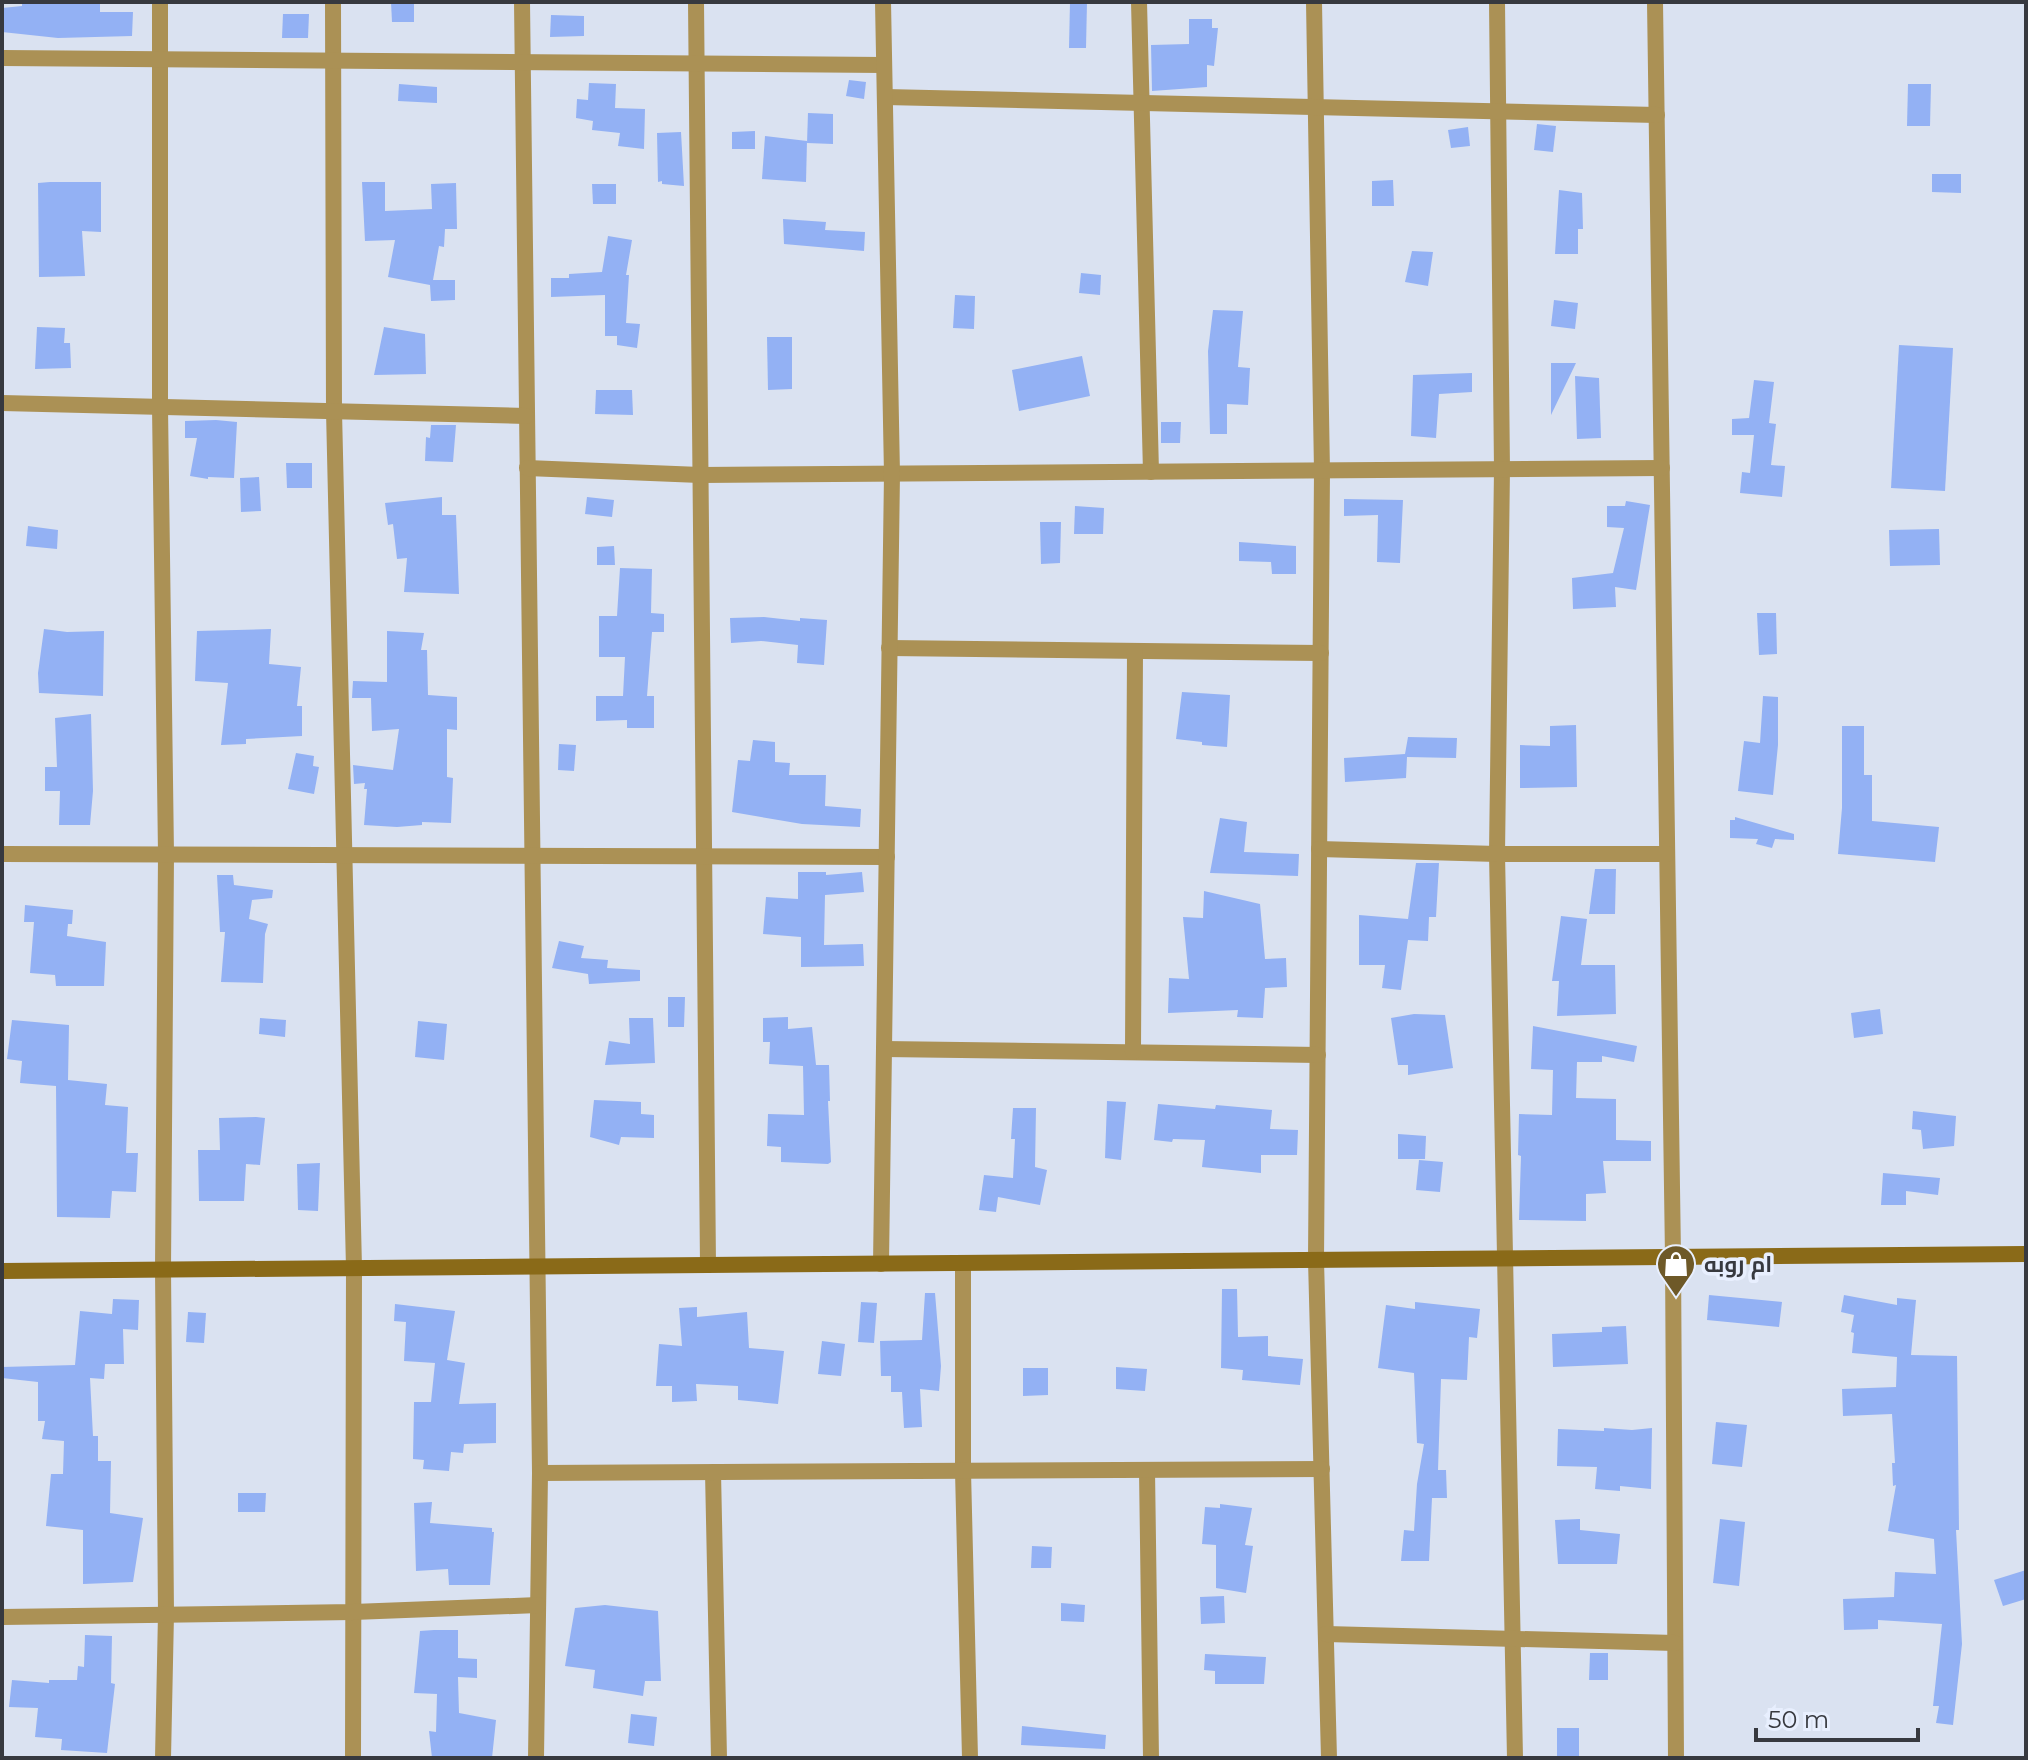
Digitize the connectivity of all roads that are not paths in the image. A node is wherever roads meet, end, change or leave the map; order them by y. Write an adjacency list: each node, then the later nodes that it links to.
1 (160, 2): 11 (street)
2 (333, 2): 12 (street)
3 (522, 2): 13 (street)
4 (696, 2): 14 (street)
5 (883, 2): 15 (street)
6 (1139, 2): 17 (street)
7 (1314, 2): 18 (street)
8 (1497, 2): 19 (street)
9 (1655, 2): 20 (street)
10 (2, 58): 11 (street)
11 (161, 59): 12 (street); 22 (street)
12 (333, 61): 13 (street); 23 (street)
13 (522, 63): 14 (street); 24 (street)
14 (696, 64): 15 (street); 31 (street)
15 (884, 65): 16 (street)
16 (885, 97): 17 (street); 30 (street)
17 (1141, 101): 18 (street); 29 (street)
18 (1316, 105): 19 (street); 28 (street)
19 (1498, 111): 20 (street); 27 (street)
20 (1657, 115): 26 (street)
21 (2, 403): 22 (street)
22 (160, 407): 23 (street); 37 (street)
23 (334, 411): 24 (street); 40 (street)
24 (526, 416): 25 (street)
25 (527, 468): 31 (street); 41 (street)
26 (1662, 468): 27 (street); 39 (street)
27 (1502, 469): 28 (street); 38 (street)
28 (1322, 471): 29 (street); 34 (street)
29 (1151, 472): 30 (street)
30 (892, 474): 31 (street); 32 (street)
31 (700, 475): 42 (street)
32 (889, 648): 33 (street); 43 (street)
33 (1135, 651): 34 (street); 45 (street)
34 (1321, 653): 35 (street)
35 (1319, 849): 38 (street); 46 (street)
36 (2, 854): 37 (street)
37 (166, 854): 40 (street); 56 (street)
38 (1497, 854): 39 (street); 49 (street)
39 (1667, 854): 48 (street)
40 (345, 855): 41 (street); 55 (street)
41 (531, 855): 42 (street); 54 (street)
42 (704, 856): 43 (street); 53 (street)
43 (887, 857): 44 (street)
44 (884, 1049): 45 (street); 52 (street)
45 (1133, 1052): 46 (street)
46 (1318, 1055): 50 (street)
47 (2026, 1254): 48 (main road)
48 (1673, 1257): 49 (main road); 69 (street)
49 (1506, 1259): 50 (main road); 68 (street)
50 (1316, 1260): 51 (main road); 58 (street)
51 (963, 1263): 52 (main road); 60 (street)
52 (881, 1264): 53 (main road)
53 (708, 1265): 54 (main road)
54 (536, 1267): 55 (main road); 62 (street)
55 (354, 1268): 56 (main road); 64 (street)
56 (163, 1269): 57 (main road); 65 (street)
57 (2, 1271)
58 (1322, 1469): 59 (street); 67 (street)
59 (1147, 1470): 60 (street); 75 (street)
60 (963, 1471): 61 (street); 74 (street)
61 (713, 1472): 62 (street); 73 (street)
62 (540, 1473): 63 (street)
63 (538, 1605): 64 (street); 72 (street)
64 (353, 1612): 65 (street); 71 (street)
65 (166, 1614): 66 (street); 70 (street)
66 (2, 1617)
67 (1326, 1634): 68 (street); 76 (street)
68 (1513, 1638): 69 (street); 77 (street)
69 (1675, 1643): 78 (street)
70 (163, 1758)
71 (353, 1758)
72 (536, 1758)
73 (719, 1758)
74 (970, 1758)
75 (1151, 1758)
76 (1329, 1758)
77 (1515, 1758)
78 (1676, 1758)

